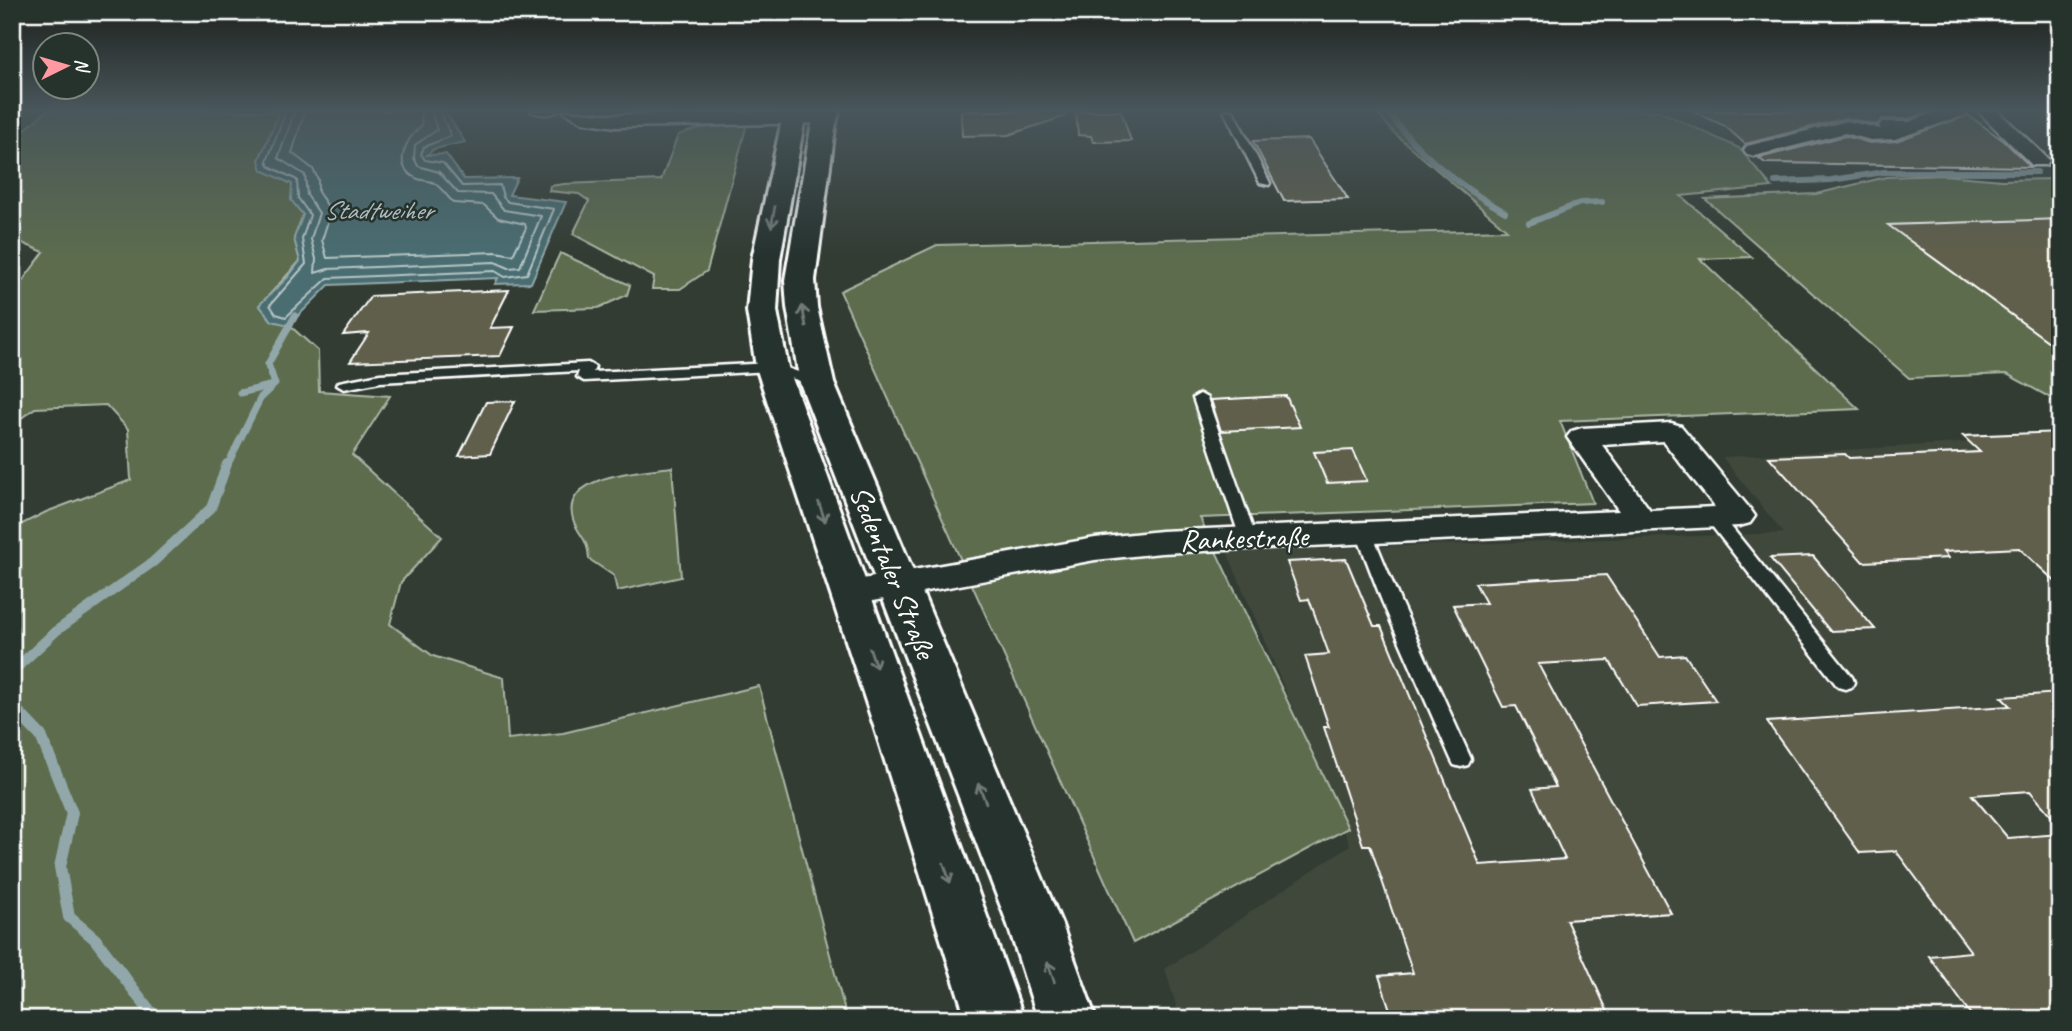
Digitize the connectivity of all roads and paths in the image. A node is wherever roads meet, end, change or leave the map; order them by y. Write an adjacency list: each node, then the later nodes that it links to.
1 (791, 159): 7 (street, Sedentaler Straße, one-way to 7)
2 (814, 159): 7 (street, Sedentaler Straße)
3 (1253, 159): 6 (lane)
4 (2036, 159): 5 (street)
5 (2039, 162)
6 (1265, 183)
7 (783, 269): 8 (street, Sedentaler Straße); 9 (street, Sedentaler Straße, one-way to 7)
8 (772, 367): 9 (lane); 10 (lane); 17 (street, Sedentaler Straße, one-way to 17)
9 (817, 383): 16 (street, Sedentaler Straße)
10 (344, 385)
11 (1200, 397): 15 (lane)
12 (1714, 517): 13 (street, Rankestraße); 13 (street, Rankestraße); 18 (lane)
13 (1642, 521): 14 (street, Rankestraße)
14 (1364, 533): 15 (street, Rankestraße); 19 (lane)
15 (1248, 538): 16 (street, Rankestraße)
16 (899, 584): 17 (street, Rankestraße); 21 (street, Sedentaler Straße, one-way to 16)
17 (851, 593): 20 (street, Sedentaler Straße, one-way to 20)
18 (1845, 682)
19 (1461, 759)
20 (995, 1019)
21 (1067, 1019)

